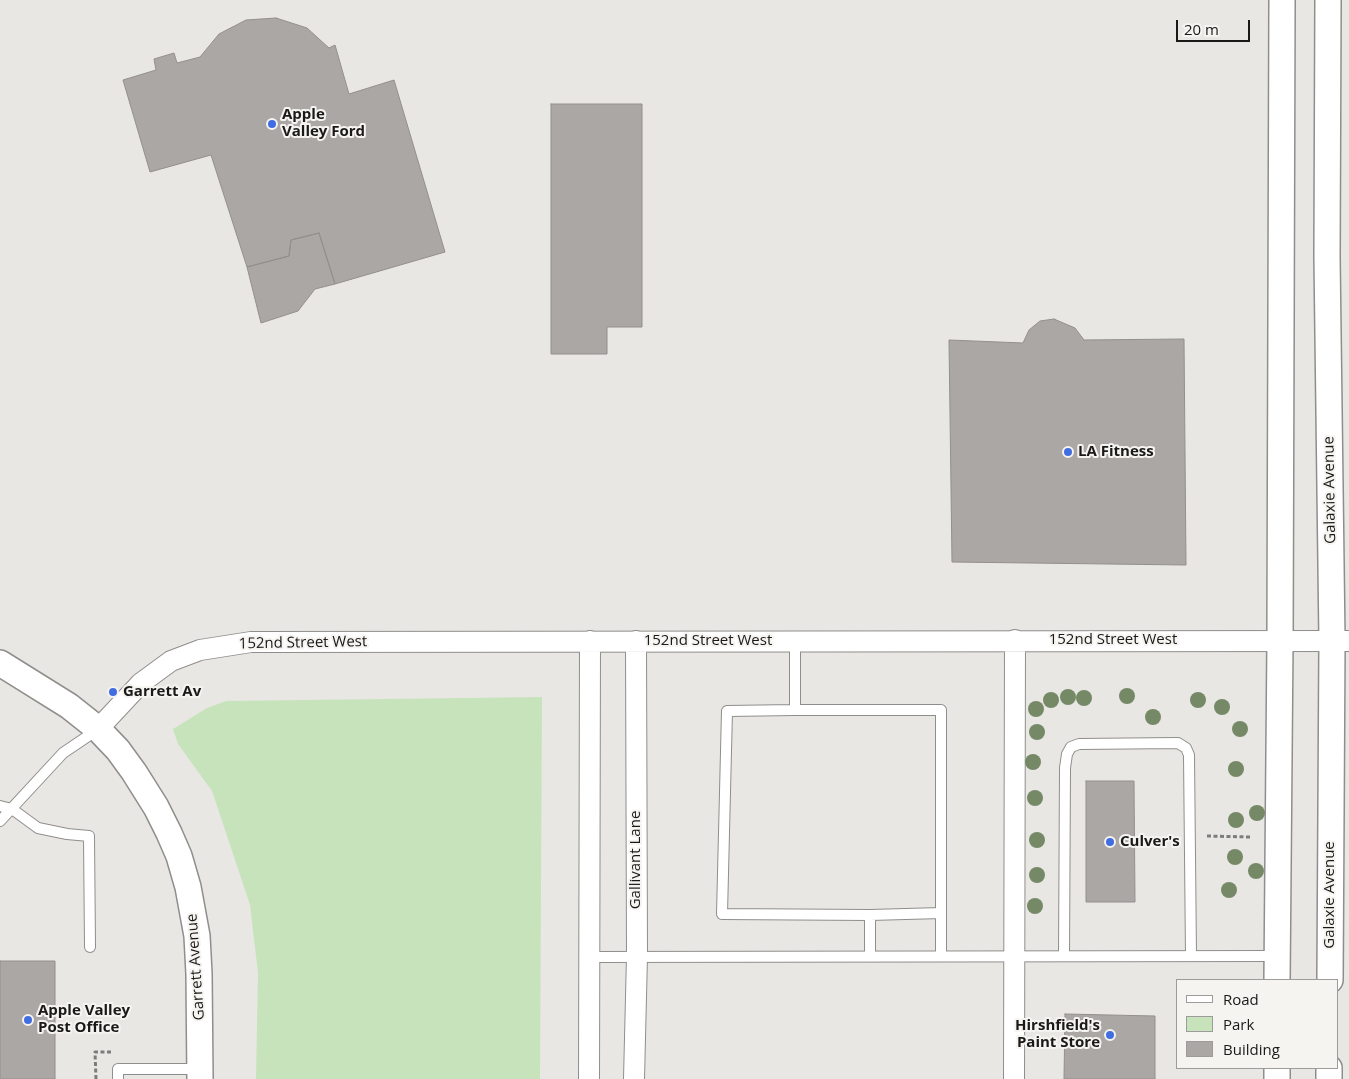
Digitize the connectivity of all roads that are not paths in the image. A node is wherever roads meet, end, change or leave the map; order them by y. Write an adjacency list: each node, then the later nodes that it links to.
1 (1282, 0): 6 (street)
2 (1328, 0): 7 (street, Galaxie Avenue)
3 (1015, 640): 5 (street, 152nd Street West); 6 (street, 152nd Street West); 21 (street)
4 (636, 641): 5 (street, 152nd Street West); 8 (street, 152nd Street West); 18 (street, Gallivant Lane)
5 (794, 641): 10 (lane)
6 (1280, 641): 7 (street, 152nd Street West); 25 (street)
7 (1341, 641): 26 (street, Galaxie Avenue)
8 (590, 642): 11 (street, 152nd Street West); 24 (street)
9 (0, 663): 11 (street, Garrett Avenue)
10 (794, 710): 15 (lane); 16 (lane)
11 (98, 729): 13 (lane); 28 (street, Garrett Avenue)
12 (0, 806): 13 (lane)
13 (12, 809): 14 (lane); 17 (lane)
14 (0, 821)
15 (941, 913): 16 (lane); 20 (lane)
16 (870, 915): 19 (lane)
17 (90, 946)
18 (636, 956): 19 (lane); 24 (lane); 31 (street, Gallivant Lane)
19 (870, 956): 20 (lane)
20 (941, 956): 21 (lane)
21 (1015, 956): 22 (lane); 32 (street)
22 (1064, 956): 23 (lane); 23 (lane)
23 (1191, 956): 25 (lane)
24 (590, 957): 30 (street)
25 (1278, 968)
26 (1330, 979)
27 (143, 1074): 28 (lane); 29 (lane)
28 (200, 1074)
29 (118, 1079)
30 (589, 1079)
31 (634, 1079)
32 (1014, 1079)

